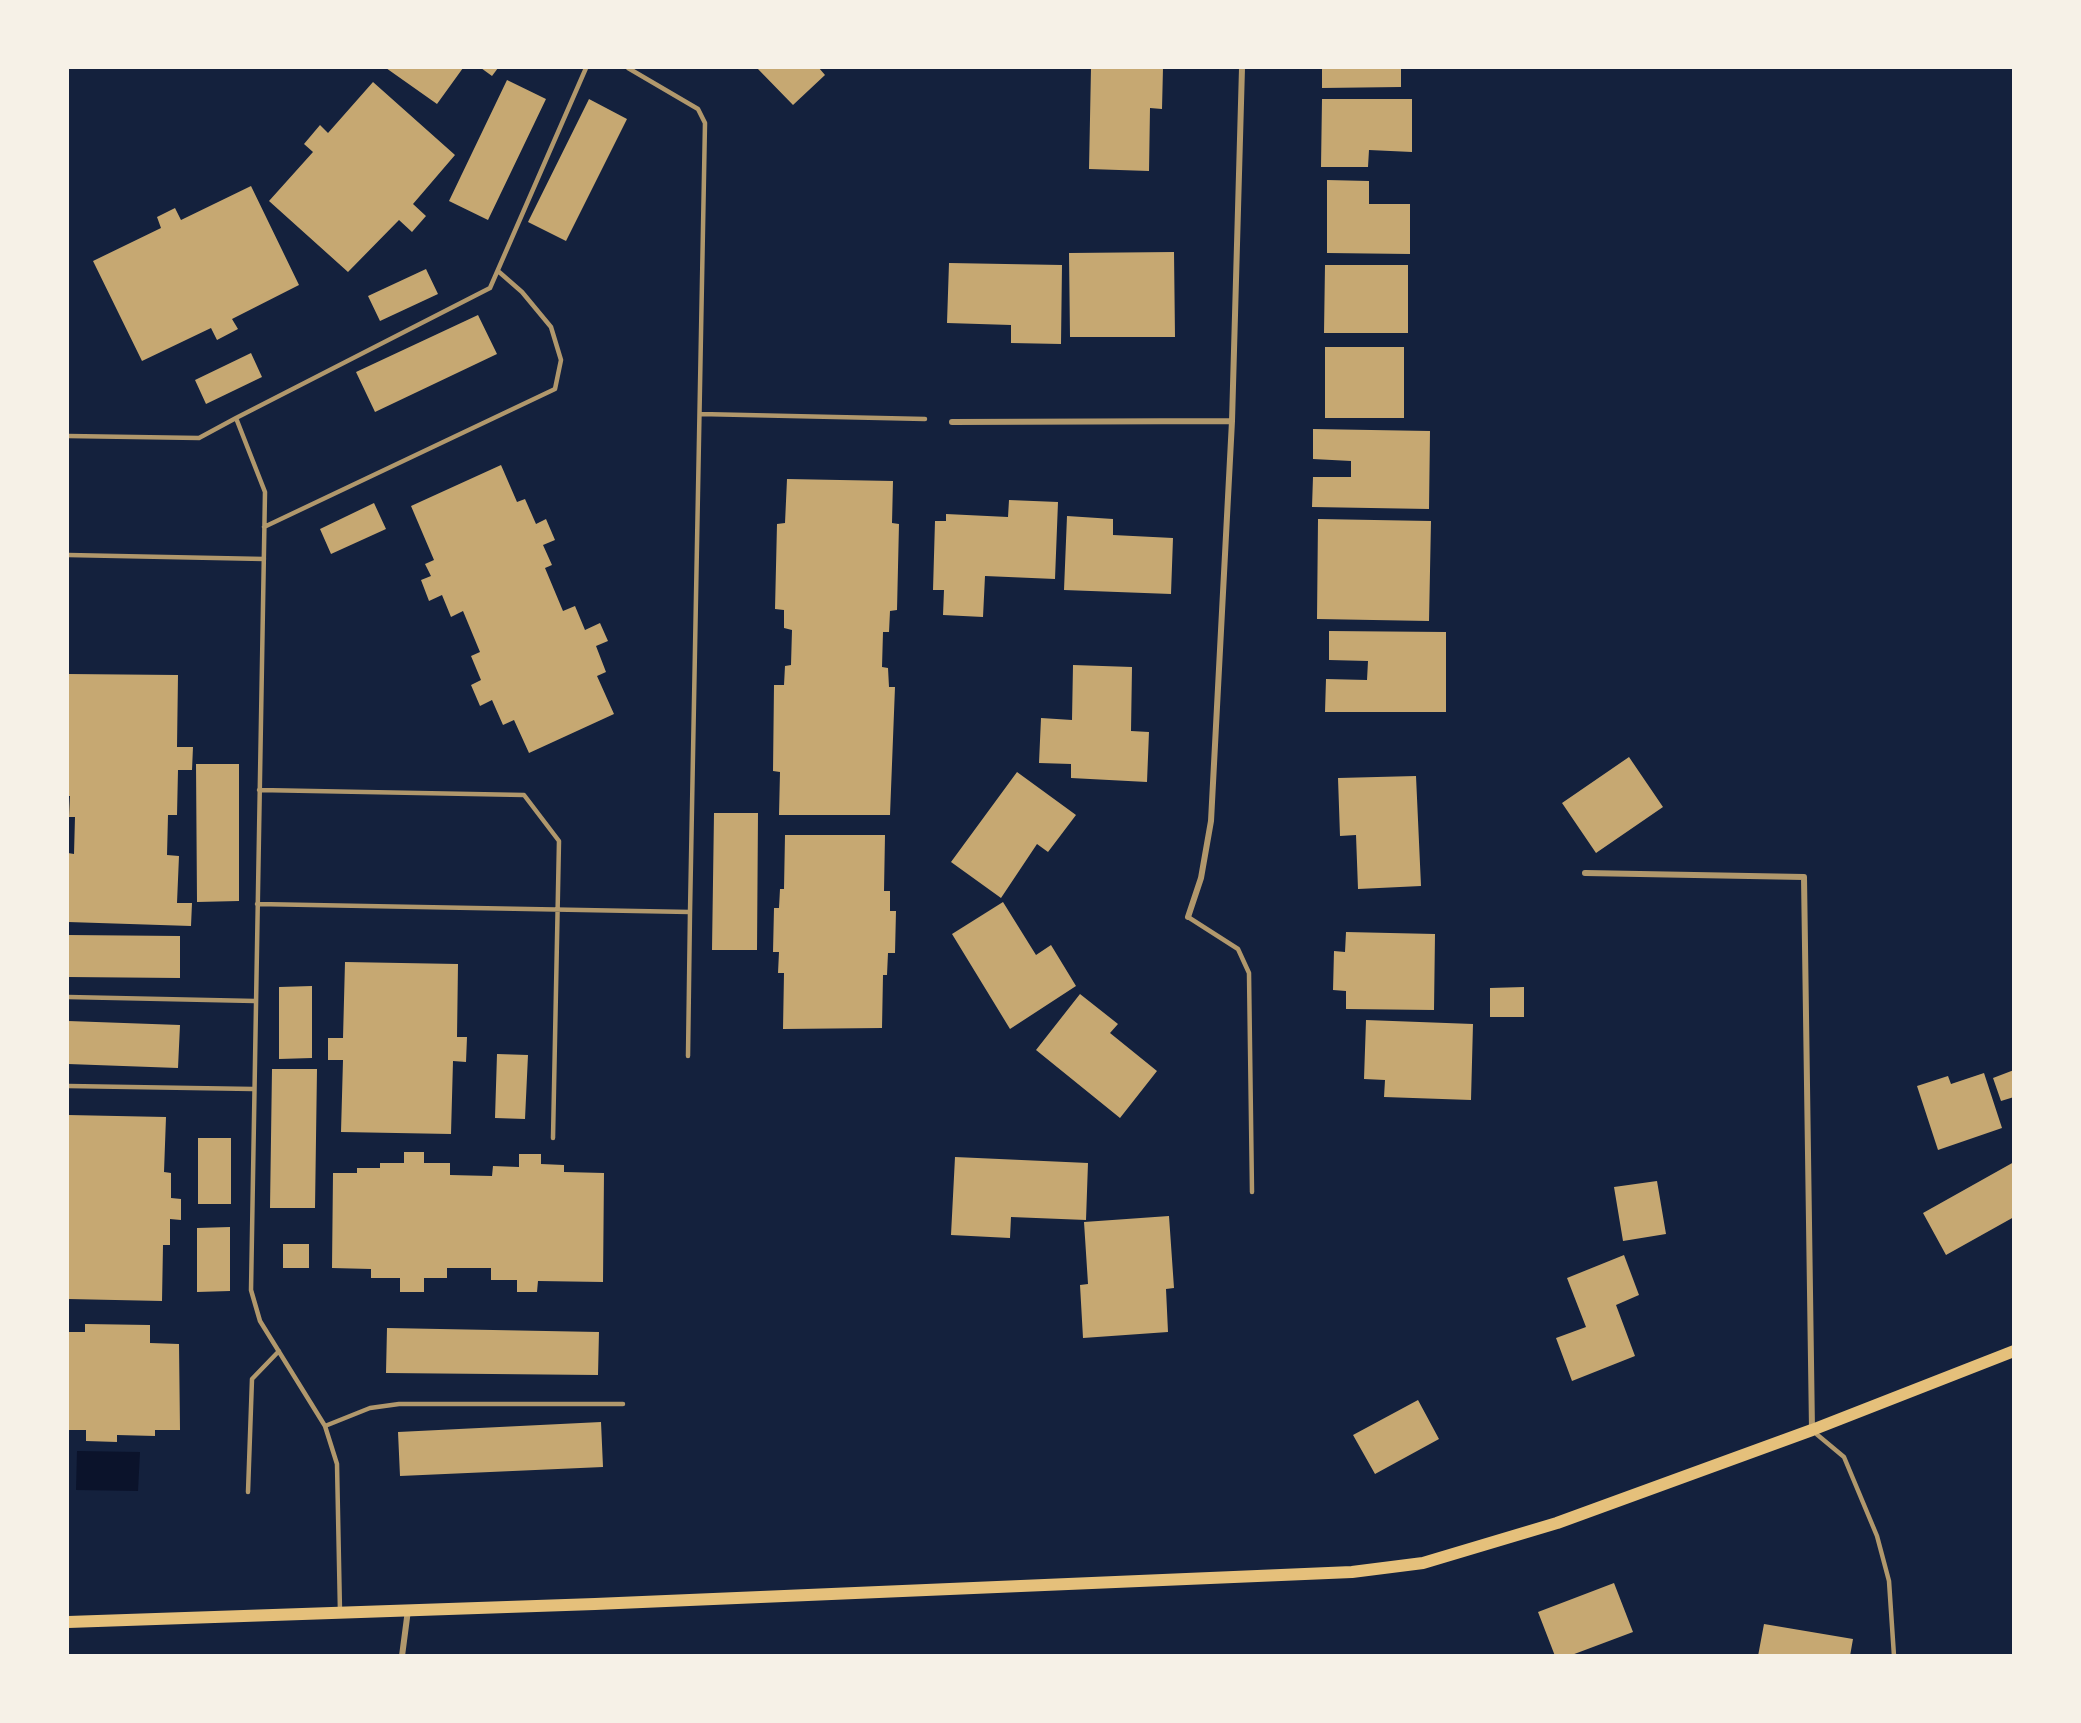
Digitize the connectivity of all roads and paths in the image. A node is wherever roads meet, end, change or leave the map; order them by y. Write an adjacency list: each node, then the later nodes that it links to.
1 (586, 68): 4 (lane)
2 (628, 68): 5 (lane)
3 (1242, 68): 8 (street)
4 (498, 270): 6 (lane); 11 (lane)
5 (700, 414): 7 (lane); 18 (lane)
6 (236, 418): 10 (lane); 11 (lane)
7 (925, 419)
8 (1232, 421): 9 (street); 19 (street)
9 (952, 422)
10 (68, 436)
11 (264, 527): 13 (lane)
12 (68, 555): 13 (lane)
13 (264, 559): 14 (lane)
14 (259, 790): 16 (lane); 17 (lane)
15 (1585, 873): 31 (street)
16 (257, 904): 17 (lane); 21 (lane)
17 (557, 910): 18 (lane); 25 (lane)
18 (690, 912): 22 (lane)
19 (1188, 917): 26 (lane)
20 (68, 997): 21 (lane)
21 (255, 1001): 24 (lane)
22 (688, 1056)
23 (68, 1086): 24 (lane)
24 (254, 1089): 27 (lane)
25 (553, 1138)
26 (1252, 1192)
27 (279, 1351): 30 (lane); 32 (lane)
28 (2013, 1351): 31 (main road)
29 (623, 1404): 30 (lane)
30 (325, 1426): 34 (lane)
31 (1812, 1430): 33 (main road); 37 (lane)
32 (249, 1492)
33 (408, 1610): 34 (main road); 36 (street)
34 (340, 1612): 35 (main road)
35 (68, 1622)
36 (402, 1656)
37 (1894, 1656)

